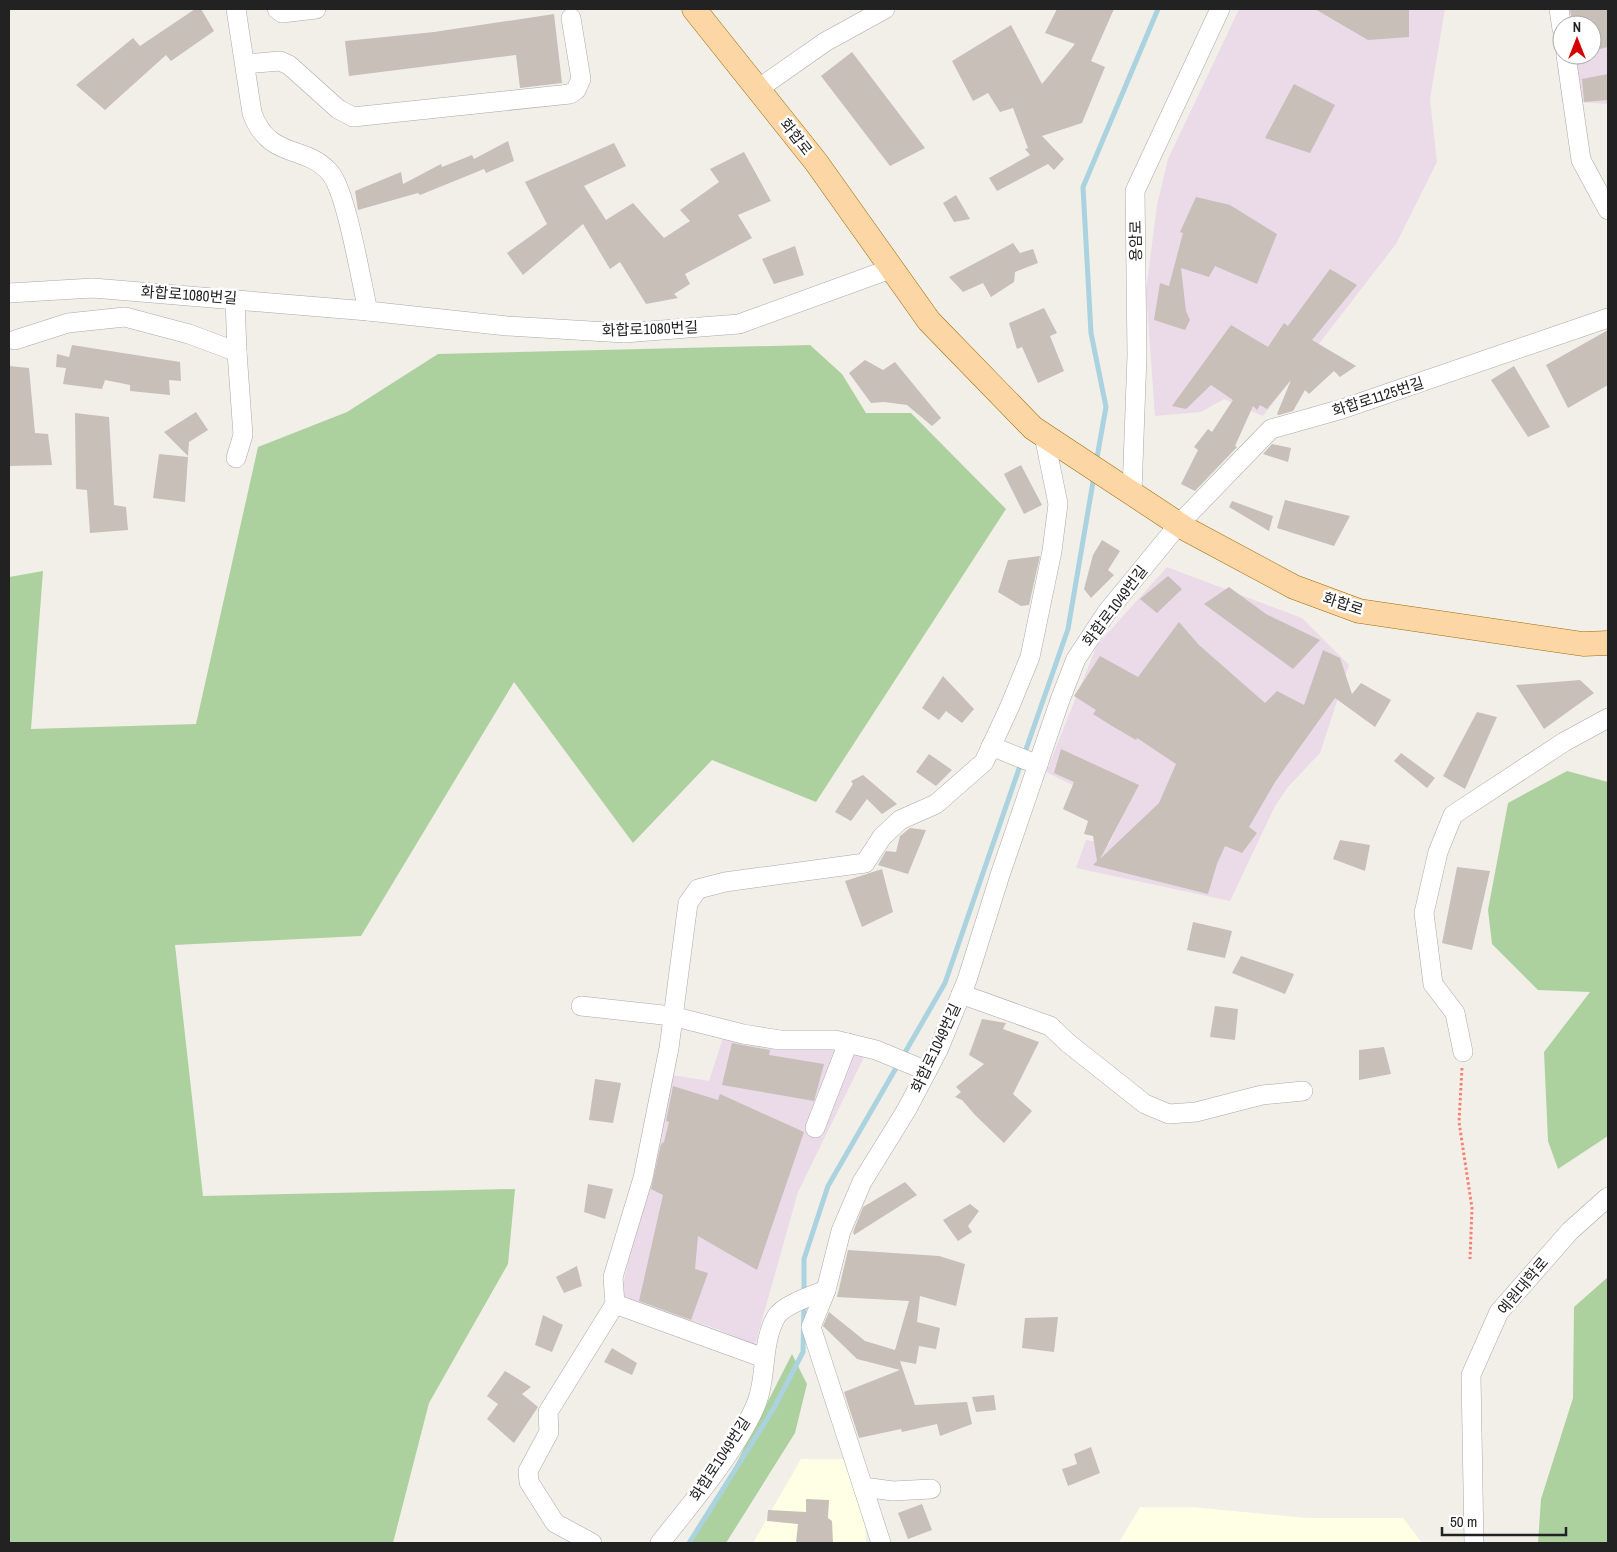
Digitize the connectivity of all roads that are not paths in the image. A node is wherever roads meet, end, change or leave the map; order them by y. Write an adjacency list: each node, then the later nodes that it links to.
1 (236, 9): 8 (street)
2 (277, 9): 3 (street)
3 (316, 9)
4 (694, 9): 10 (main road, 화합로)
5 (885, 9): 10 (street)
6 (1220, 9): 21 (street, 용암로)
7 (572, 18): 8 (street)
8 (244, 64): 15 (street)
9 (1567, 65): 11 (street)
10 (758, 89): 12 (main road, 화합로)
11 (1608, 210)
12 (892, 268): 15 (street, 화합로1080번길); 19 (main road, 화합로)
13 (9, 293): 14 (street, 화합로1080번길)
14 (235, 299): 15 (street, 화합로1080번길); 18 (street)
15 (368, 311)
16 (1608, 318): 22 (street, 화합로1125번길)
17 (15, 340): 18 (street)
18 (237, 352): 20 (street)
19 (1044, 435): 21 (main road, 화합로); 25 (street)
20 (236, 458)
21 (1132, 492): 22 (main road, 화합로)
22 (1179, 524): 23 (main road, 화합로); 26 (street, 화합로1049번길)
23 (1608, 643)
24 (1608, 718): 31 (street)
25 (997, 748): 26 (street); 29 (street)
26 (1035, 764): 27 (street, 화합로1049번길)
27 (961, 994): 32 (street, 화합로1049번길); 33 (street)
28 (581, 1006): 29 (street)
29 (672, 1016): 30 (street); 37 (street)
30 (848, 1043): 32 (street); 34 (street)
31 (1463, 1052)
32 (919, 1068): 36 (street, 화합로1049번길)
33 (1303, 1091)
34 (815, 1128)
35 (1608, 1197): 44 (street, 예원대학로)
36 (814, 1295): 38 (street, 화합로1049번길); 39 (street)
37 (615, 1304): 38 (street); 41 (street)
38 (764, 1358): 42 (street, 화합로1049번길)
39 (863, 1487): 40 (street); 43 (street)
40 (931, 1490)
41 (592, 1543)
42 (660, 1543)
43 (881, 1543)
44 (1474, 1543)

